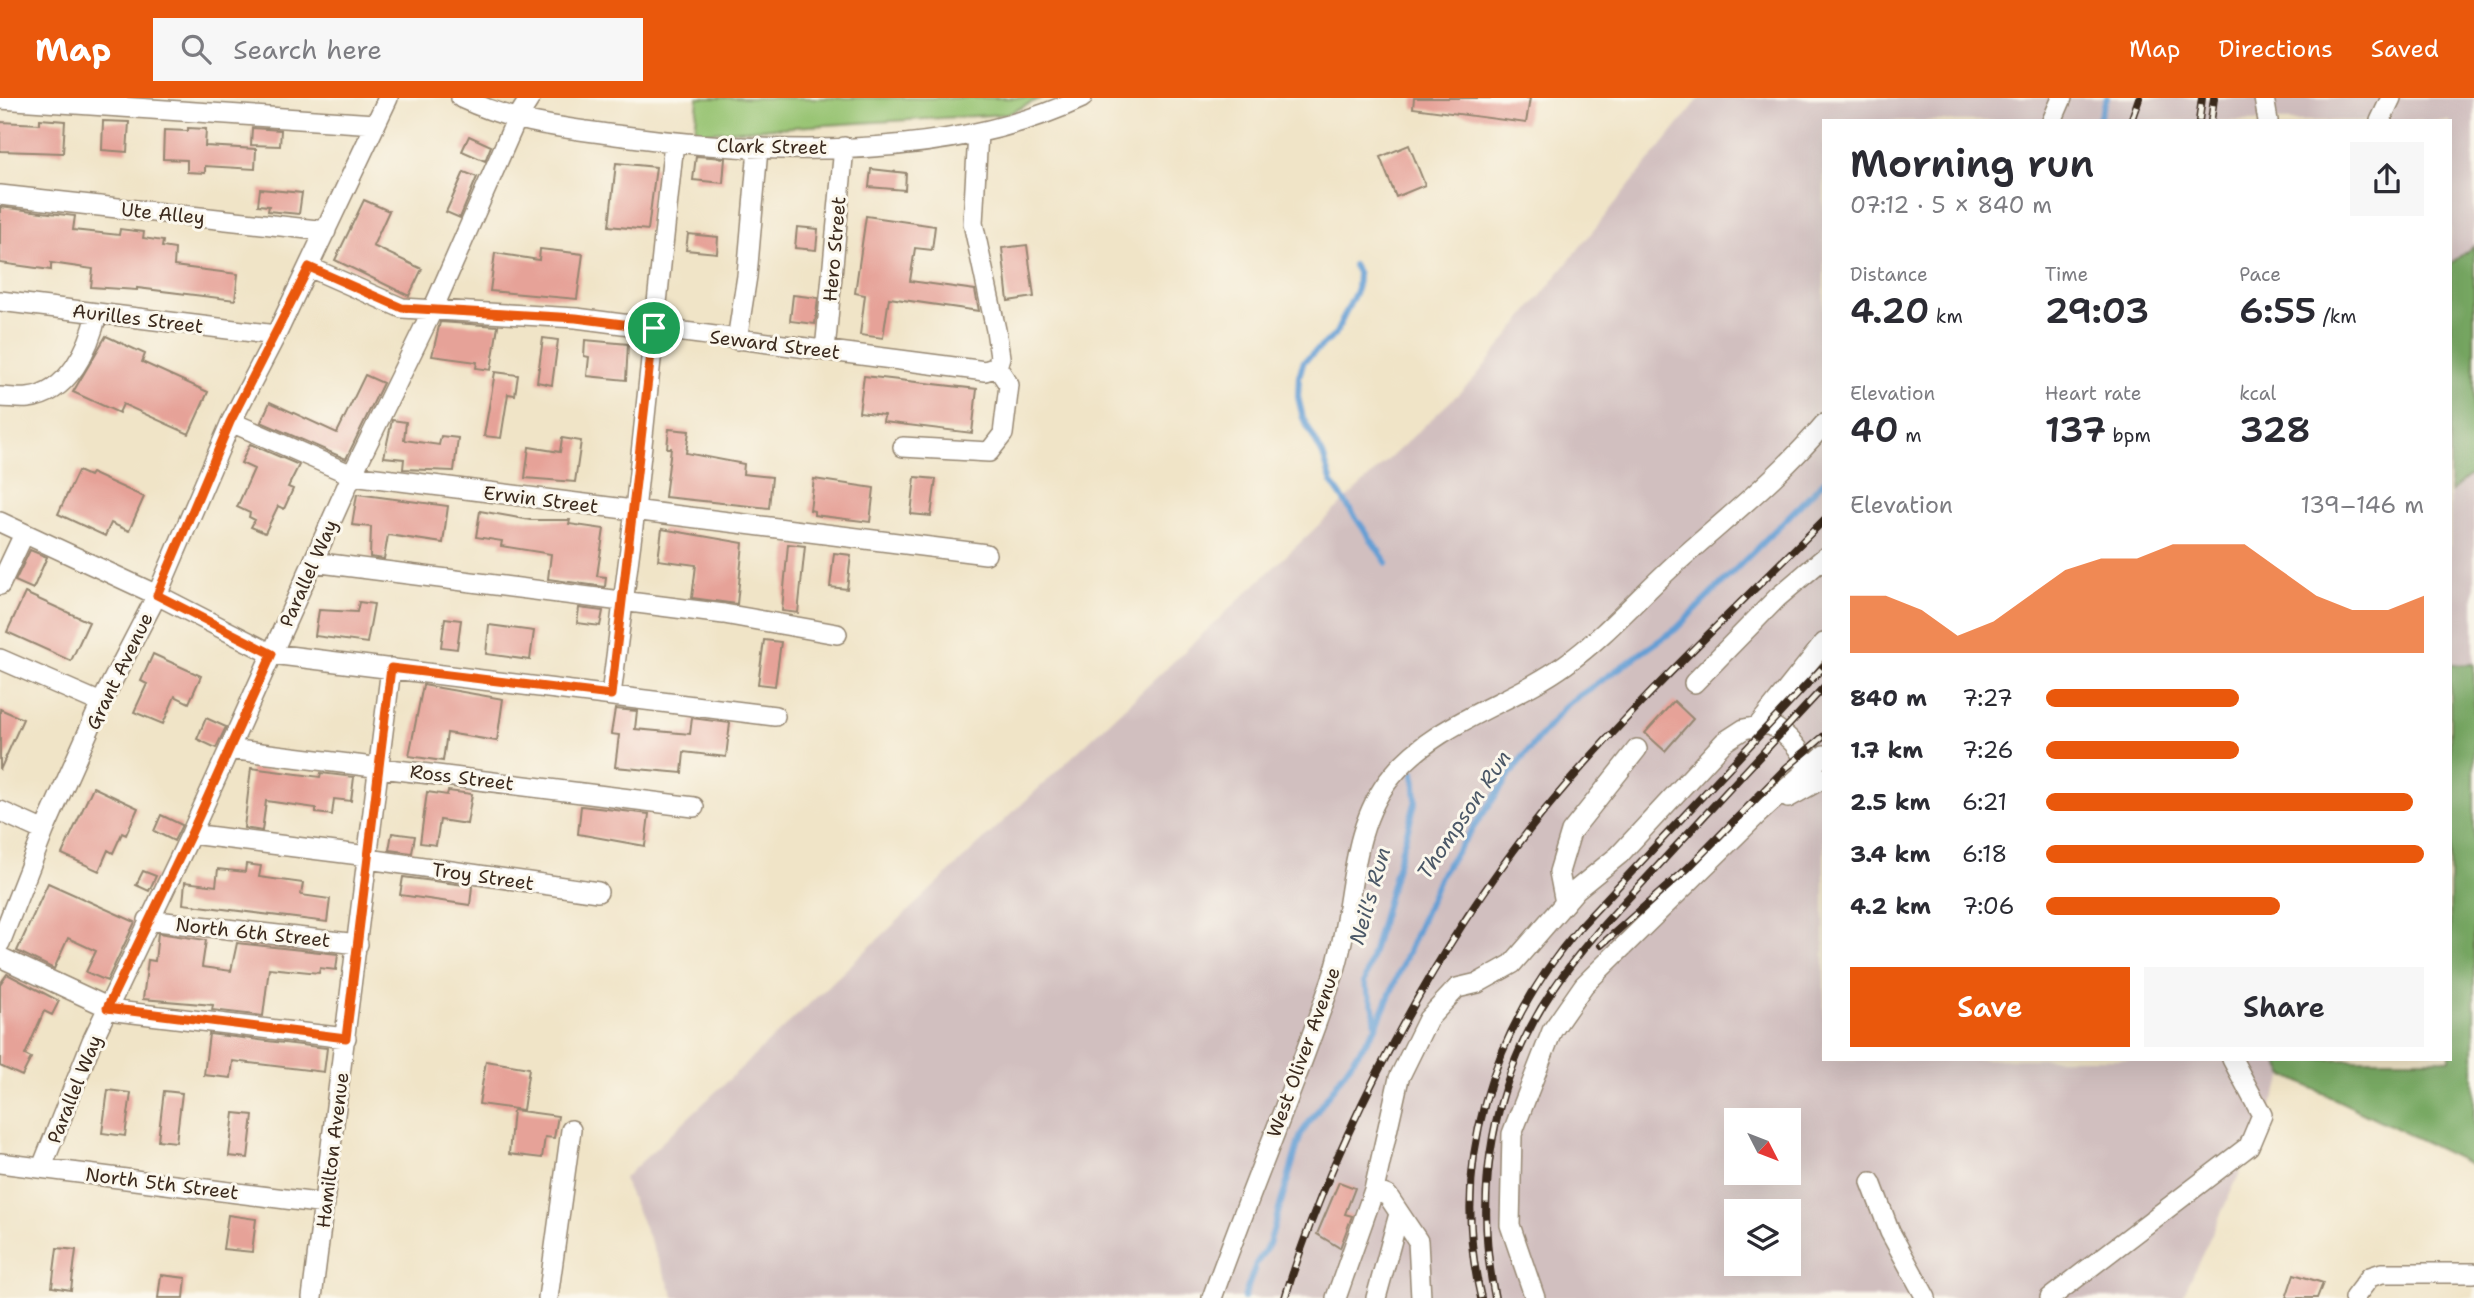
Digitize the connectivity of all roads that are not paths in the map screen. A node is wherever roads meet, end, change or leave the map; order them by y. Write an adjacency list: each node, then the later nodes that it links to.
1 (388, 98): 13 (street, Grant Avenue)
2 (461, 98): 12 (street, Clark Street)
3 (530, 98): 12 (street, Parallel Way)
4 (1082, 98): 14 (street, Clark Street)
5 (2062, 98): 9 (street)
6 (2264, 98): 10 (street)
7 (2391, 98): 11 (street)
8 (0, 99): 13 (street)
9 (2053, 119)
10 (2268, 119)
11 (2381, 119)
12 (516, 120): 15 (street, Clark Street); 22 (street, Parallel Way)
13 (375, 124): 19 (street, Grant Avenue)
14 (978, 133): 16 (street, Clark Street); 28 (street)
15 (674, 142): 17 (street, Clark Street); 24 (street)
16 (844, 147): 17 (street, Clark Street); 27 (street, Hero Street)
17 (758, 149): 26 (street)
18 (0, 194): 19 (street, Ute Alley)
19 (326, 231): 20 (street, Grant Avenue)
20 (309, 267): 22 (street, Seward Street); 25 (street, Grant Avenue)
21 (0, 301): 23 (street, Aurilles Street)
22 (433, 309): 24 (street, Seward Street); 33 (street, Parallel Way)
23 (97, 313): 25 (street, Aurilles Street); 29 (street)
24 (654, 328): 26 (street, Seward Street); 34 (street)
25 (276, 335): 30 (street, Grant Avenue)
26 (737, 340): 27 (street, Seward Street)
27 (825, 351): 28 (street, Seward Street)
28 (997, 367): 32 (street)
29 (0, 397)
30 (230, 422): 33 (street, Erwin Street); 41 (street, Grant Avenue)
31 (1822, 426): 81 (street, West Oliver Avenue)
32 (902, 447)
33 (352, 475): 34 (street, Erwin Street); 39 (street, Parallel Way)
34 (635, 510): 37 (street, Erwin Street); 42 (street)
35 (0, 522): 36 (street)
36 (24, 534): 40 (street); 41 (street)
37 (986, 554)
38 (1822, 560): 48 (street)
39 (313, 562): 42 (street); 45 (street, Parallel Way)
40 (0, 585)
41 (157, 595): 45 (street); 50 (street, Grant Avenue)
42 (623, 602): 43 (street); 49 (street)
43 (837, 634)
44 (1822, 646): 52 (street)
45 (272, 654): 47 (street); 54 (street, Parallel Way)
46 (0, 659): 50 (street)
47 (391, 668): 49 (street); 55 (street, Hamilton Avenue)
48 (1694, 684)
49 (611, 695): 51 (street)
50 (101, 704): 59 (street, Grant Avenue)
51 (775, 716)
52 (1757, 727): 56 (street); 63 (street)
53 (1637, 749): 63 (street)
54 (229, 750): 55 (street, Ross Street); 60 (street, Parallel Way)
55 (379, 766): 57 (street, Ross Street); 61 (street, Hamilton Avenue)
56 (1816, 774): 85 (street)
57 (694, 807)
58 (0, 811): 59 (street)
59 (44, 831): 65 (street, Grant Avenue)
60 (191, 834): 61 (street, Troy Street); 64 (street, Parallel Way)
61 (368, 858): 62 (street, Troy Street); 66 (street, Hamilton Avenue)
62 (598, 892)
63 (1565, 903): 75 (street)
64 (148, 920): 66 (street, North 6th Street); 68 (street, Parallel Way)
65 (0, 943)
66 (358, 944): 69 (street, Hamilton Avenue)
67 (0, 957): 68 (street)
68 (107, 1008): 69 (street); 73 (street, Parallel Way)
69 (346, 1038): 76 (street, Hamilton Avenue)
70 (2233, 1061): 87 (street)
71 (570, 1130): 80 (street)
72 (0, 1163): 73 (street, North 5th Street)
73 (42, 1167): 76 (street, North 5th Street)
74 (1871, 1182): 86 (street)
75 (1374, 1189): 77 (street); 82 (street)
76 (325, 1203): 79 (street, Hamilton Avenue)
77 (1399, 1214): 83 (street); 84 (street)
78 (2474, 1273): 88 (street)
79 (312, 1298)
80 (548, 1298)
81 (1212, 1298)
82 (1336, 1298)
83 (1376, 1298)
84 (1421, 1298)
85 (1535, 1298)
86 (1926, 1298)
87 (2050, 1298)
88 (2354, 1298)

